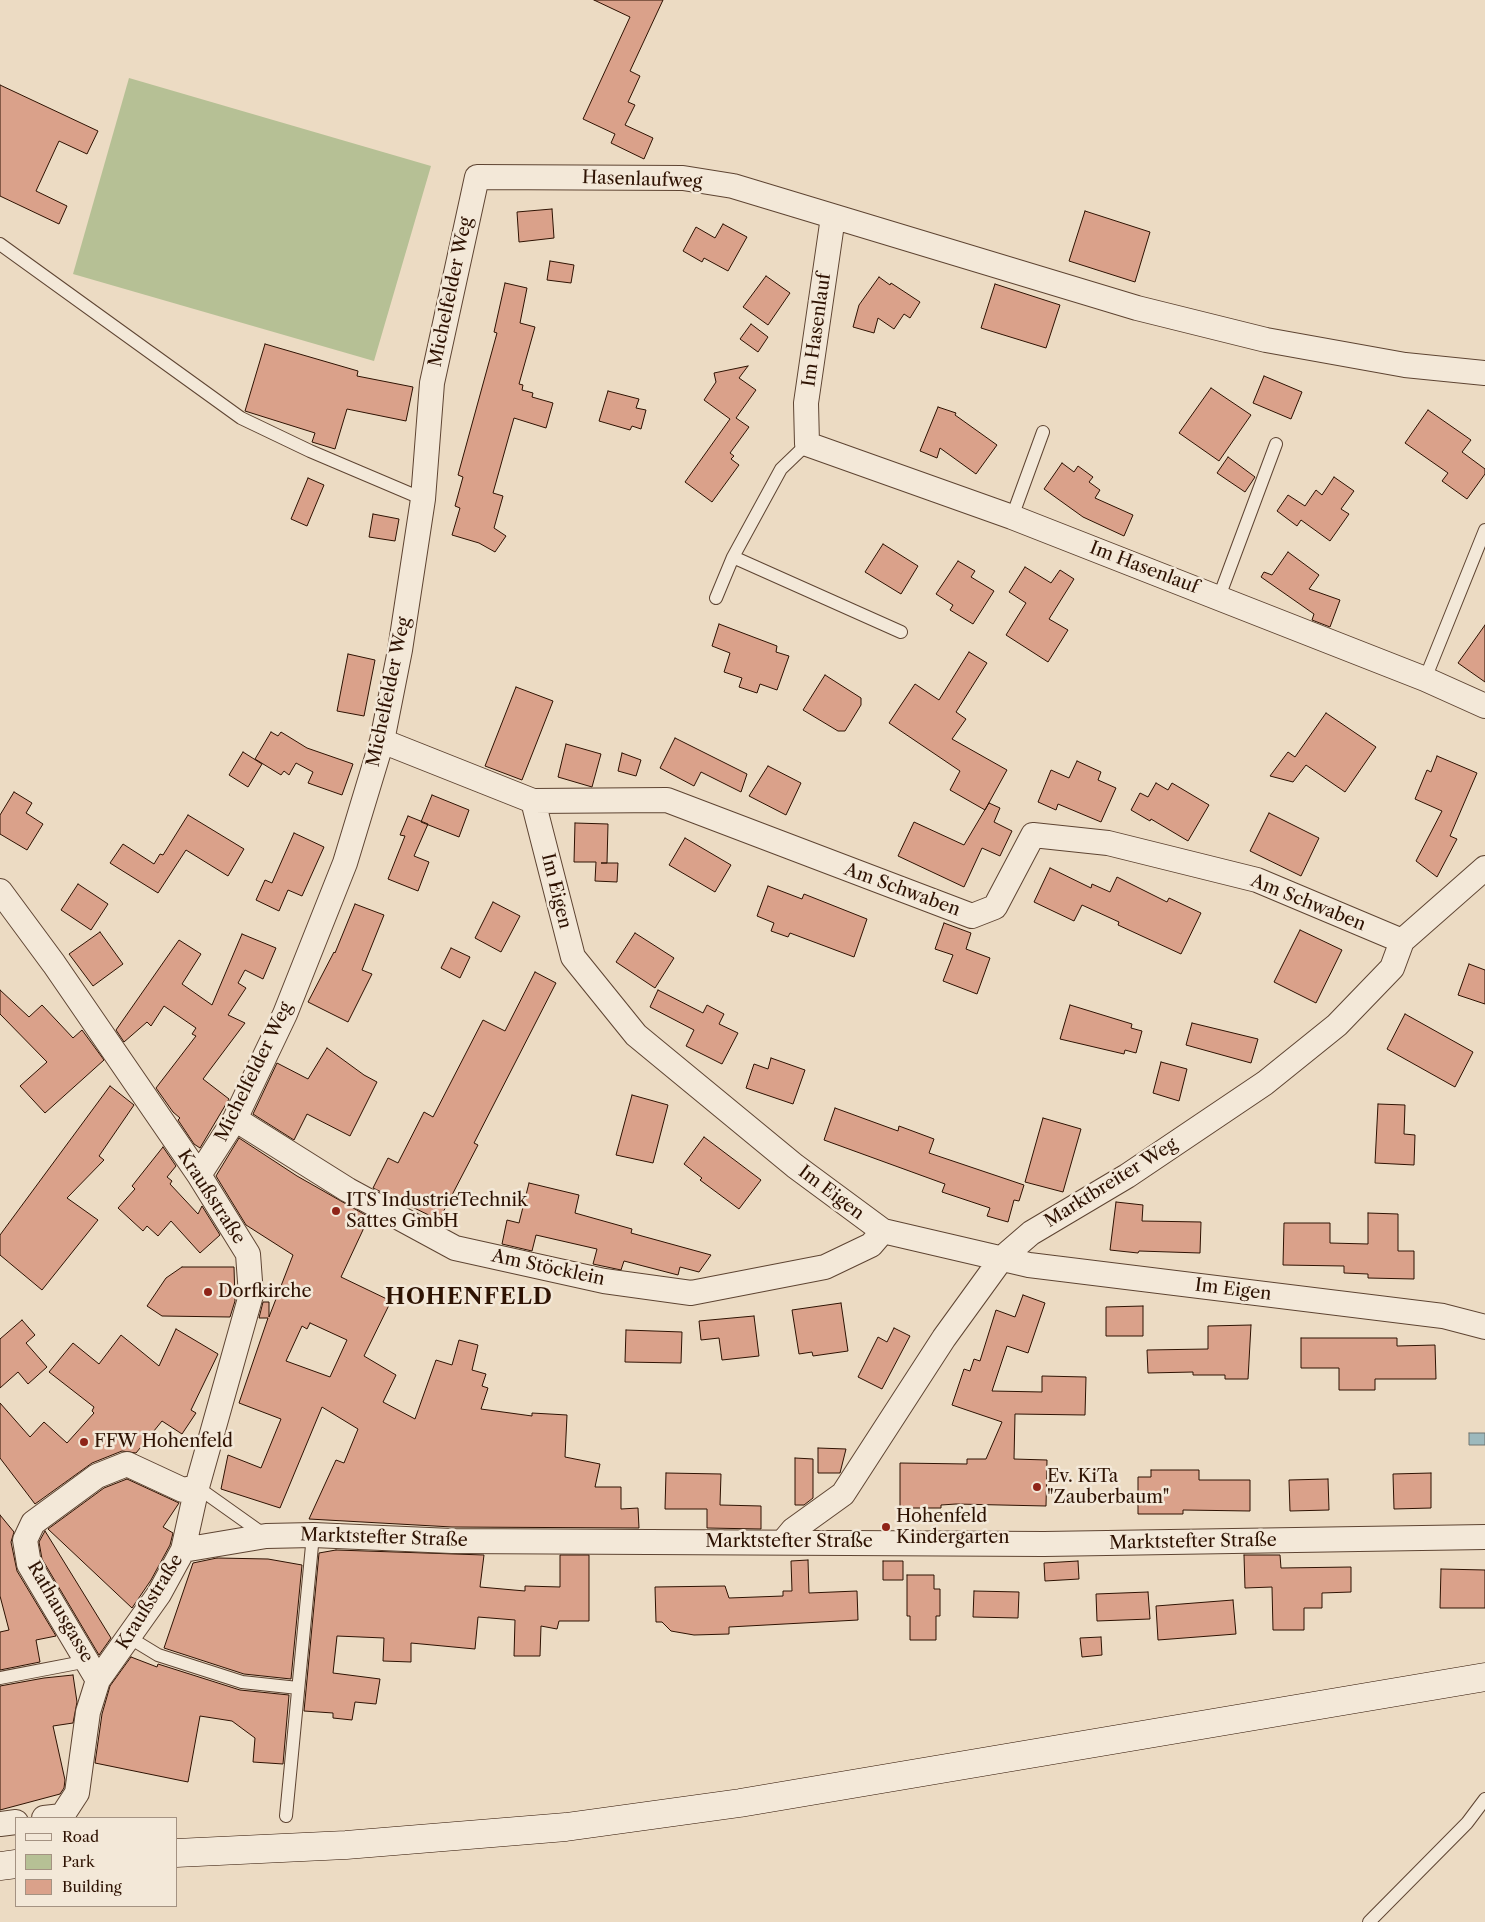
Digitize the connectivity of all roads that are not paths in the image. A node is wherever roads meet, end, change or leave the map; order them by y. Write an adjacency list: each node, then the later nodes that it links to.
1 (476, 177): 2 (street, Hasenlaufweg); 8 (street, Michelfelder Weg)
2 (833, 217): 4 (street, Hasenlaufweg); 6 (street, Im Hasenlauf)
3 (0, 244): 8 (lane)
4 (1485, 374)
5 (1043, 432): 9 (lane)
6 (807, 444): 9 (street, Im Hasenlauf); 11 (lane)
7 (1276, 444): 12 (lane, Im Hasenlauf)
8 (423, 499): 17 (street, Michelfelder Weg)
9 (1012, 517): 12 (street, Im Hasenlauf)
10 (1485, 530): 15 (lane)
11 (733, 557): 13 (lane); 14 (lane)
12 (1219, 597): 15 (street, Im Hasenlauf)
13 (716, 598)
14 (901, 632)
15 (1425, 679): 16 (street, Im Hasenlauf)
16 (1485, 706)
17 (382, 741): 18 (street); 22 (street, Michelfelder Weg)
18 (533, 801): 21 (street, Am Schwaben); 24 (street, Im Eigen)
19 (1485, 868): 21 (street, Marktbreiter Weg)
20 (0, 891): 23 (street, Kraußstraße)
21 (1402, 941): 25 (street, Marktbreiter Weg)
22 (234, 1119): 23 (street, Michelfelder Weg); 24 (street, Am Stöcklein)
23 (199, 1175): 27 (street, Kraußstraße)
24 (883, 1231): 25 (street, Im Eigen)
25 (1002, 1258): 26 (street, Im Eigen); 31 (street, Marktbreiter Weg)
26 (1485, 1327)
27 (197, 1487): 29 (lane); 32 (street, Kraußstraße); 34 (street, Rathausgasse)
28 (313, 1535): 29 (street, Marktstefter Straße); 31 (street, Marktstefter Straße); 37 (lane)
29 (266, 1536): 32 (street, Marktstefter Straße)
30 (1485, 1537): 31 (street, Marktstefter Straße)
31 (783, 1542)
32 (183, 1550): 33 (street, Kraußstraße)
33 (130, 1638): 34 (street, Kraußstraße); 37 (lane)
34 (93, 1670): 36 (lane); 40 (street, Kraußstraße)
35 (1485, 1676): 43 (main road)
36 (0, 1678)
37 (298, 1688): 39 (lane)
38 (1485, 1799): 46 (lane)
39 (286, 1816)
40 (53, 1817)
41 (15, 1822): 42 (street)
42 (0, 1824)
43 (178, 1854)
44 (15, 1864): 45 (main road)
45 (0, 1866)
46 (1370, 1922)

